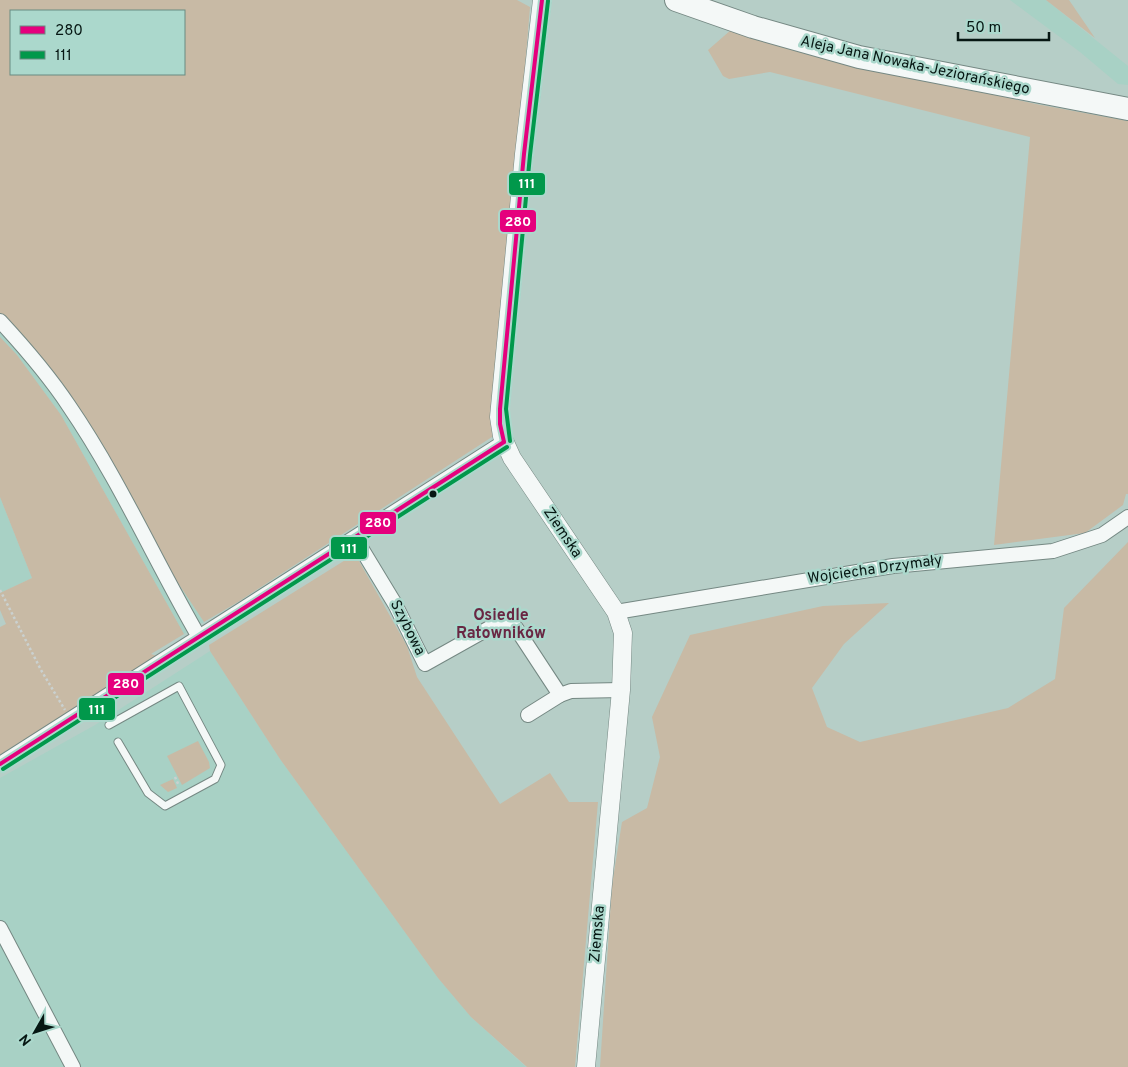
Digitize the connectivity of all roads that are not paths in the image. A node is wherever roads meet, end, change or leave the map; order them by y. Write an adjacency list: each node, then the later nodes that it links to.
1 (542, 0): 7 (street, Ziemska)
2 (676, 0): 5 (main road, Aleja Jana Nowaka-Jeziorańskiego)
3 (717, 0): 4 (main road, Aleja Jana Nowaka-Jeziorańskiego)
4 (1128, 95)
5 (1128, 109)
6 (0, 321): 11 (street)
7 (504, 442): 9 (street); 10 (street, Ziemska)
8 (1128, 517): 10 (street, Wojciecha Drzymały)
9 (354, 538): 11 (street); 13 (street, Szybowa)
10 (616, 612): 12 (street, Ziemska)
11 (199, 638): 17 (street)
12 (621, 690): 13 (street); 20 (street, Ziemska)
13 (560, 695): 14 (street)
14 (528, 715)
15 (109, 726): 16 (lane)
16 (118, 742)
17 (0, 764)
18 (0, 928): 19 (street)
19 (73, 1067)
20 (586, 1067)

